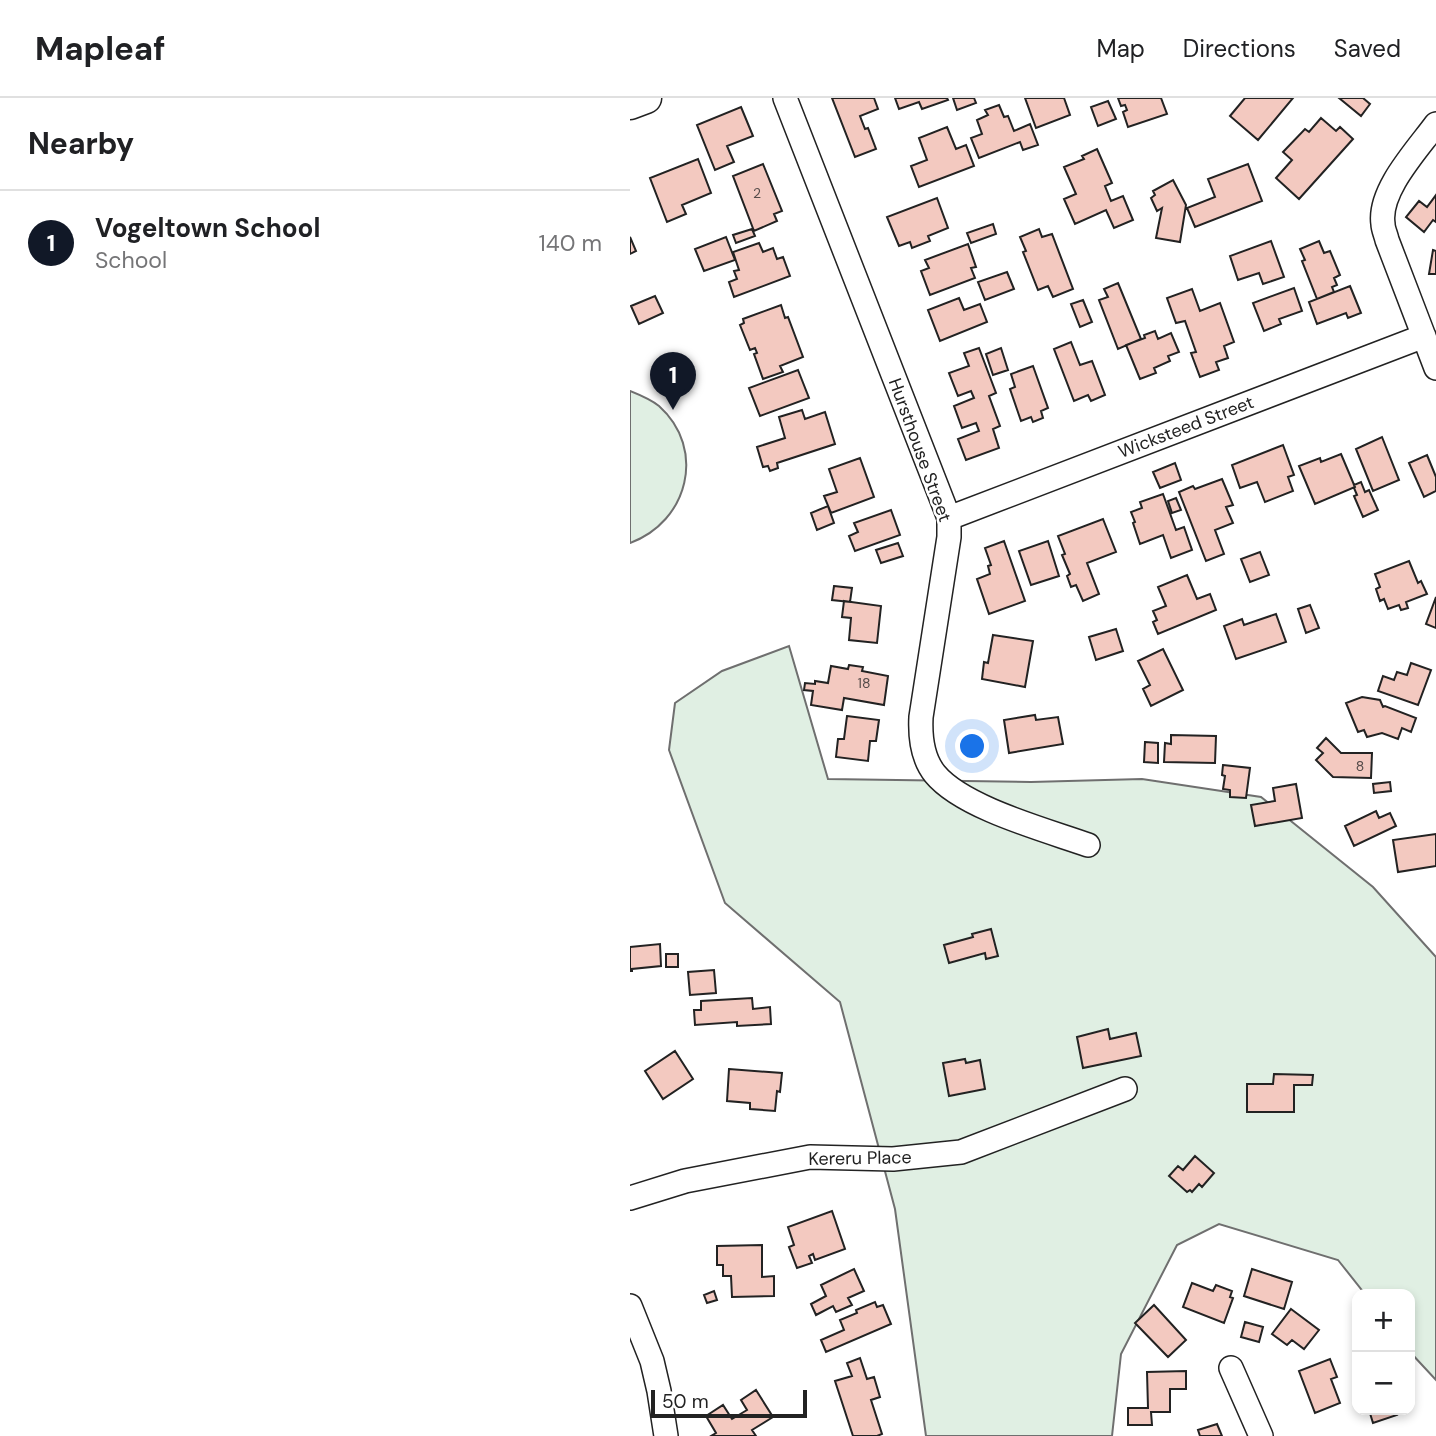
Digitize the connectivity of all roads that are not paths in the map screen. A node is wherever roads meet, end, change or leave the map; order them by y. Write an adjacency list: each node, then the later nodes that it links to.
1 (646, 98): 3 (main road)
2 (785, 98): 7 (street, Hursthouse Street)
3 (630, 104)
4 (1436, 124): 5 (street)
5 (1424, 335): 6 (street); 7 (street, Wicksteed Street)
6 (1436, 368)
7 (949, 518): 8 (street, Hursthouse Street)
8 (1087, 845)
9 (1125, 1090): 10 (street, Kereru Place)
10 (630, 1198)
11 (630, 1306): 13 (street)
12 (1231, 1368): 14 (street)
13 (666, 1436)
14 (1261, 1436)

